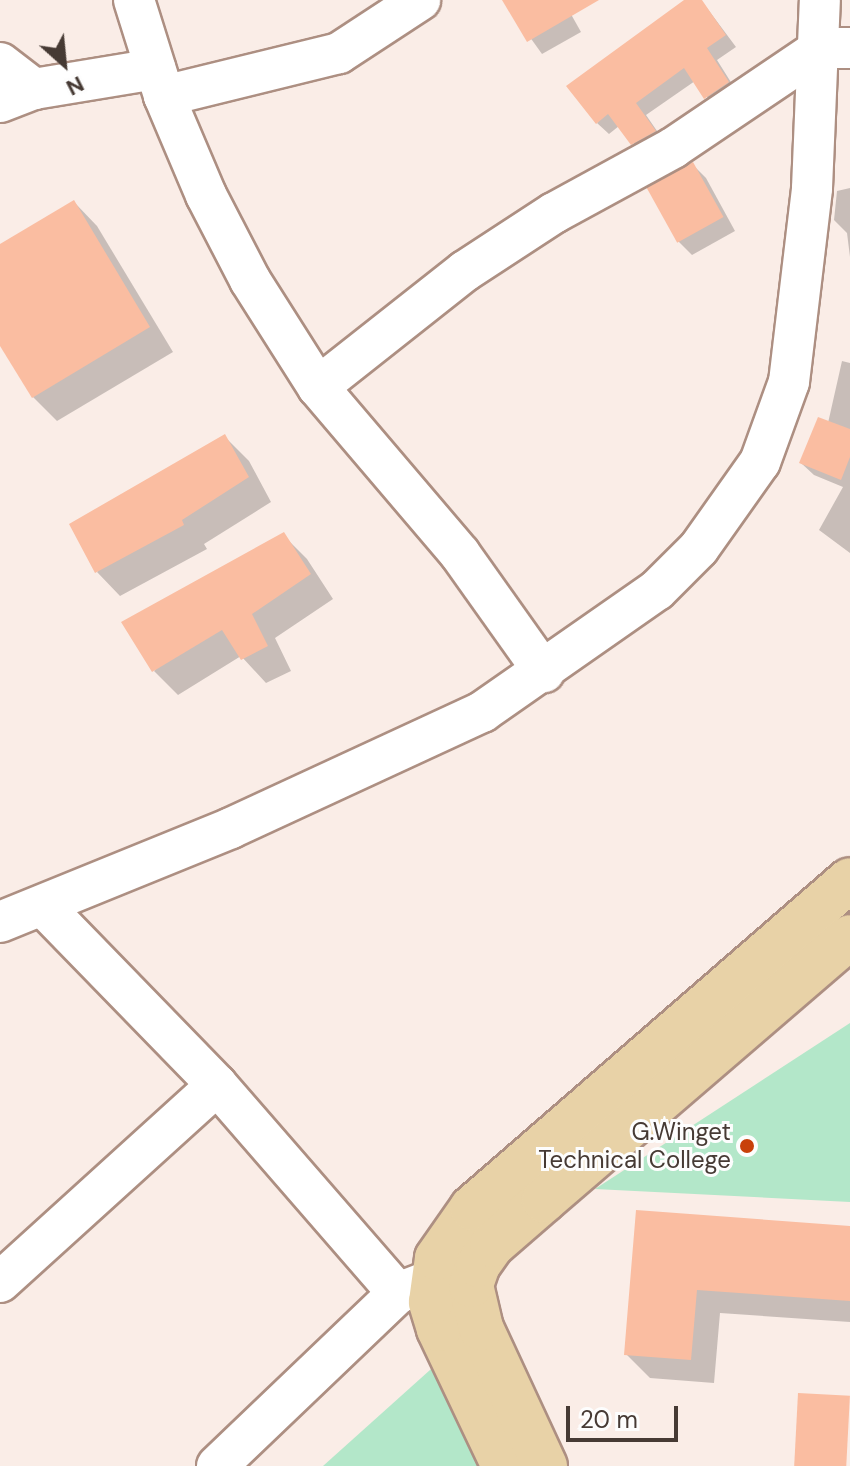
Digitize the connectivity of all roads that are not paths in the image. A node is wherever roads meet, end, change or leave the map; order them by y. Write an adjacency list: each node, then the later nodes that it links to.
1 (134, 0): 6 (street)
2 (420, 0): 6 (street)
3 (820, 0): 4 (street)
4 (835, 48): 8 (street); 9 (street)
5 (0, 63): 7 (street)
6 (160, 83): 7 (street); 8 (street)
7 (17, 96)
8 (318, 387): 9 (street)
9 (544, 672): 11 (street)
10 (850, 880): 16 (main road)
11 (45, 908): 12 (street); 14 (street)
12 (0, 922)
13 (850, 937): 19 (main road)
14 (217, 1085): 15 (street); 16 (street)
15 (0, 1282)
16 (414, 1286): 17 (street); 18 (main road)
17 (217, 1466)
18 (504, 1466)
19 (545, 1466)

